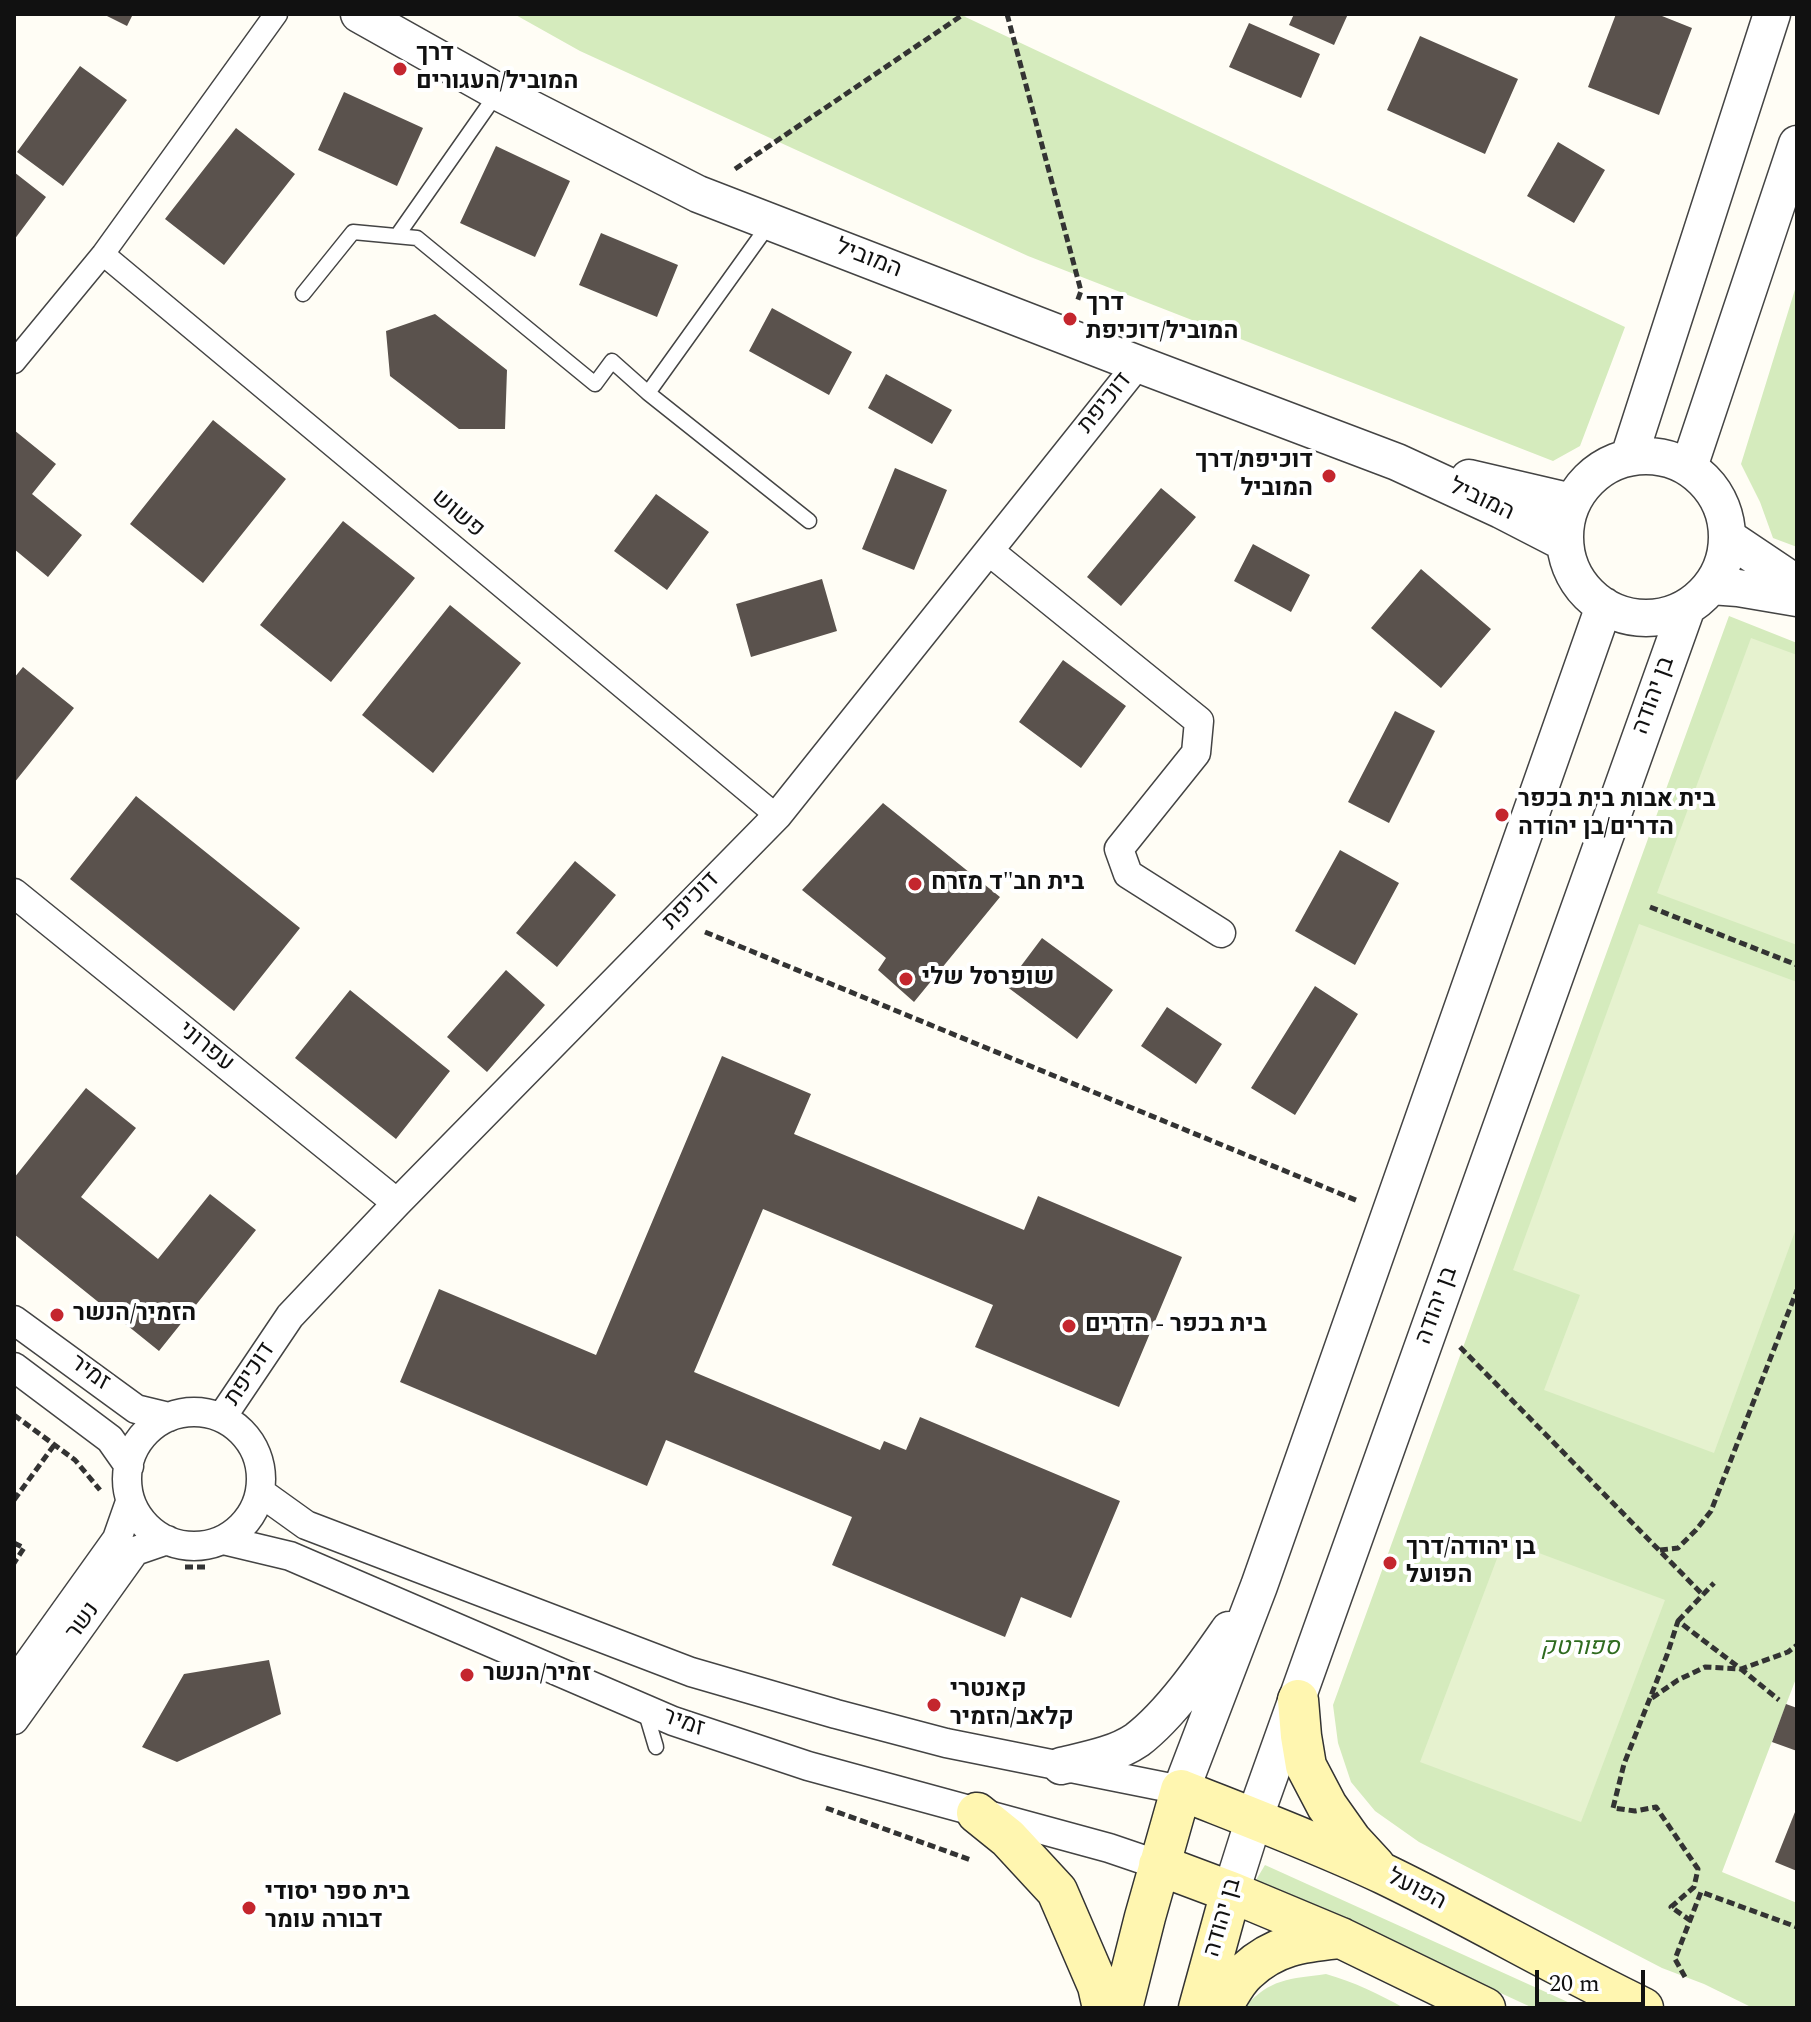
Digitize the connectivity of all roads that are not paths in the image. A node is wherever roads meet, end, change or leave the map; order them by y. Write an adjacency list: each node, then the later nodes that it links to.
1 (276, 14): 8 (street)
2 (359, 14): 4 (street, המוביל)
3 (1772, 14): 13 (street)
4 (498, 92): 6 (street, המוביל); 7 (lane)
5 (1797, 144): 15 (street)
6 (770, 223): 11 (street, המוביל); 12 (lane)
7 (397, 236): 9 (lane); 12 (lane)
8 (103, 254): 10 (street); 25 (street, פשוש)
9 (303, 294)
10 (14, 362)
11 (1138, 364): 14 (street, המוביל); 20 (street, דוכיפת)
12 (648, 393): 17 (lane)
13 (1629, 457): 15 (street); 16 (street)
14 (1397, 462): 16 (street, המוביל); 19 (street, המוביל)
15 (1689, 467): 18 (street)
16 (1572, 502): 19 (street)
17 (809, 521)
18 (1727, 537): 21 (street); 22 (street)
19 (1565, 543): 24 (street)
20 (989, 551): 25 (street, דוכיפת); 27 (street)
21 (1797, 584)
22 (1699, 597): 23 (street); 24 (street); 40 (street, בן יהודה)
23 (1797, 598)
24 (1604, 606): 38 (street)
25 (777, 816): 28 (street, דוכיפת)
26 (14, 893): 28 (street, עפרוני)
27 (1221, 933)
28 (397, 1203): 32 (street, דוכיפת)
29 (14, 1320): 31 (street, זמיר)
30 (14, 1367): 33 (street, זמיר)
31 (169, 1417): 32 (street); 33 (street)
32 (222, 1417): 34 (street)
33 (129, 1466): 35 (street)
34 (260, 1492): 37 (street); 44 (street)
35 (130, 1502): 36 (street); 39 (street, נשר)
36 (167, 1540): 37 (street); 42 (street, נשר)
37 (223, 1540): 41 (street, זמיר)
38 (1259, 1586): 44 (street); 45 (street)
39 (15, 1679)
40 (1298, 1700): 47 (street, בן יהודה); 49 (main road)
41 (645, 1709): 43 (lane); 46 (street, זמיר)
42 (14, 1720)
43 (656, 1747)
44 (1061, 1766): 45 (street)
45 (1181, 1790): 47 (main road, הפועל); 48 (main road)
46 (977, 1813): 48 (street, זמיר); 52 (main road)
47 (1254, 1819): 49 (main road, הפועל); 50 (street, בן יהודה)
48 (1159, 1865): 50 (main road); 53 (main road)
49 (1384, 1874): 57 (main road, הפועל)
50 (1231, 1892): 51 (main road); 54 (main road, בן יהודה)
51 (1341, 1938): 55 (main road); 56 (main road)
52 (1103, 2008)
53 (1122, 2008)
54 (1199, 2008)
55 (1221, 2008)
56 (1485, 2008)
57 (1643, 2008)

